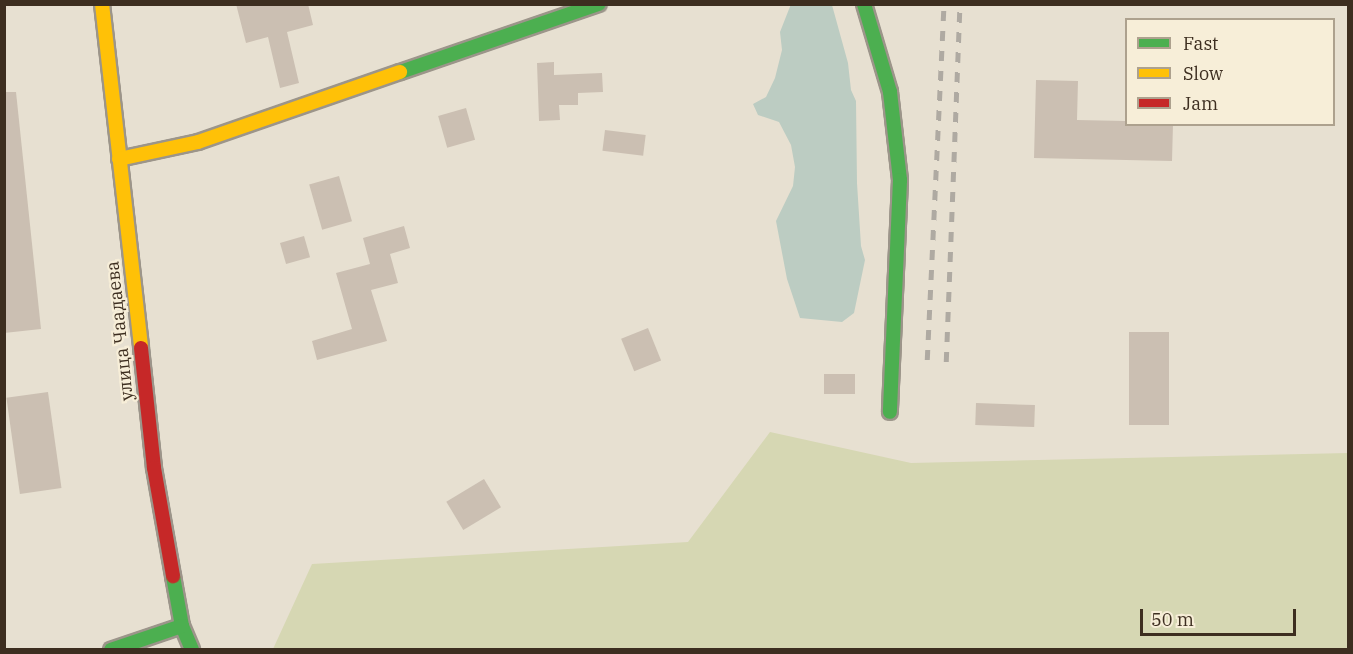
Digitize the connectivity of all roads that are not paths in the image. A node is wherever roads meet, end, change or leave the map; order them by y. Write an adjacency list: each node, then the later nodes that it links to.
1 (102, 4): 4 (street, улица Чаадаева)
2 (599, 4): 4 (street)
3 (864, 4): 5 (street)
4 (119, 159): 6 (street, улица Чаадаева)
5 (890, 412)
6 (182, 626): 7 (street); 8 (street, улица Чаадаева)
7 (111, 650)
8 (192, 650)

